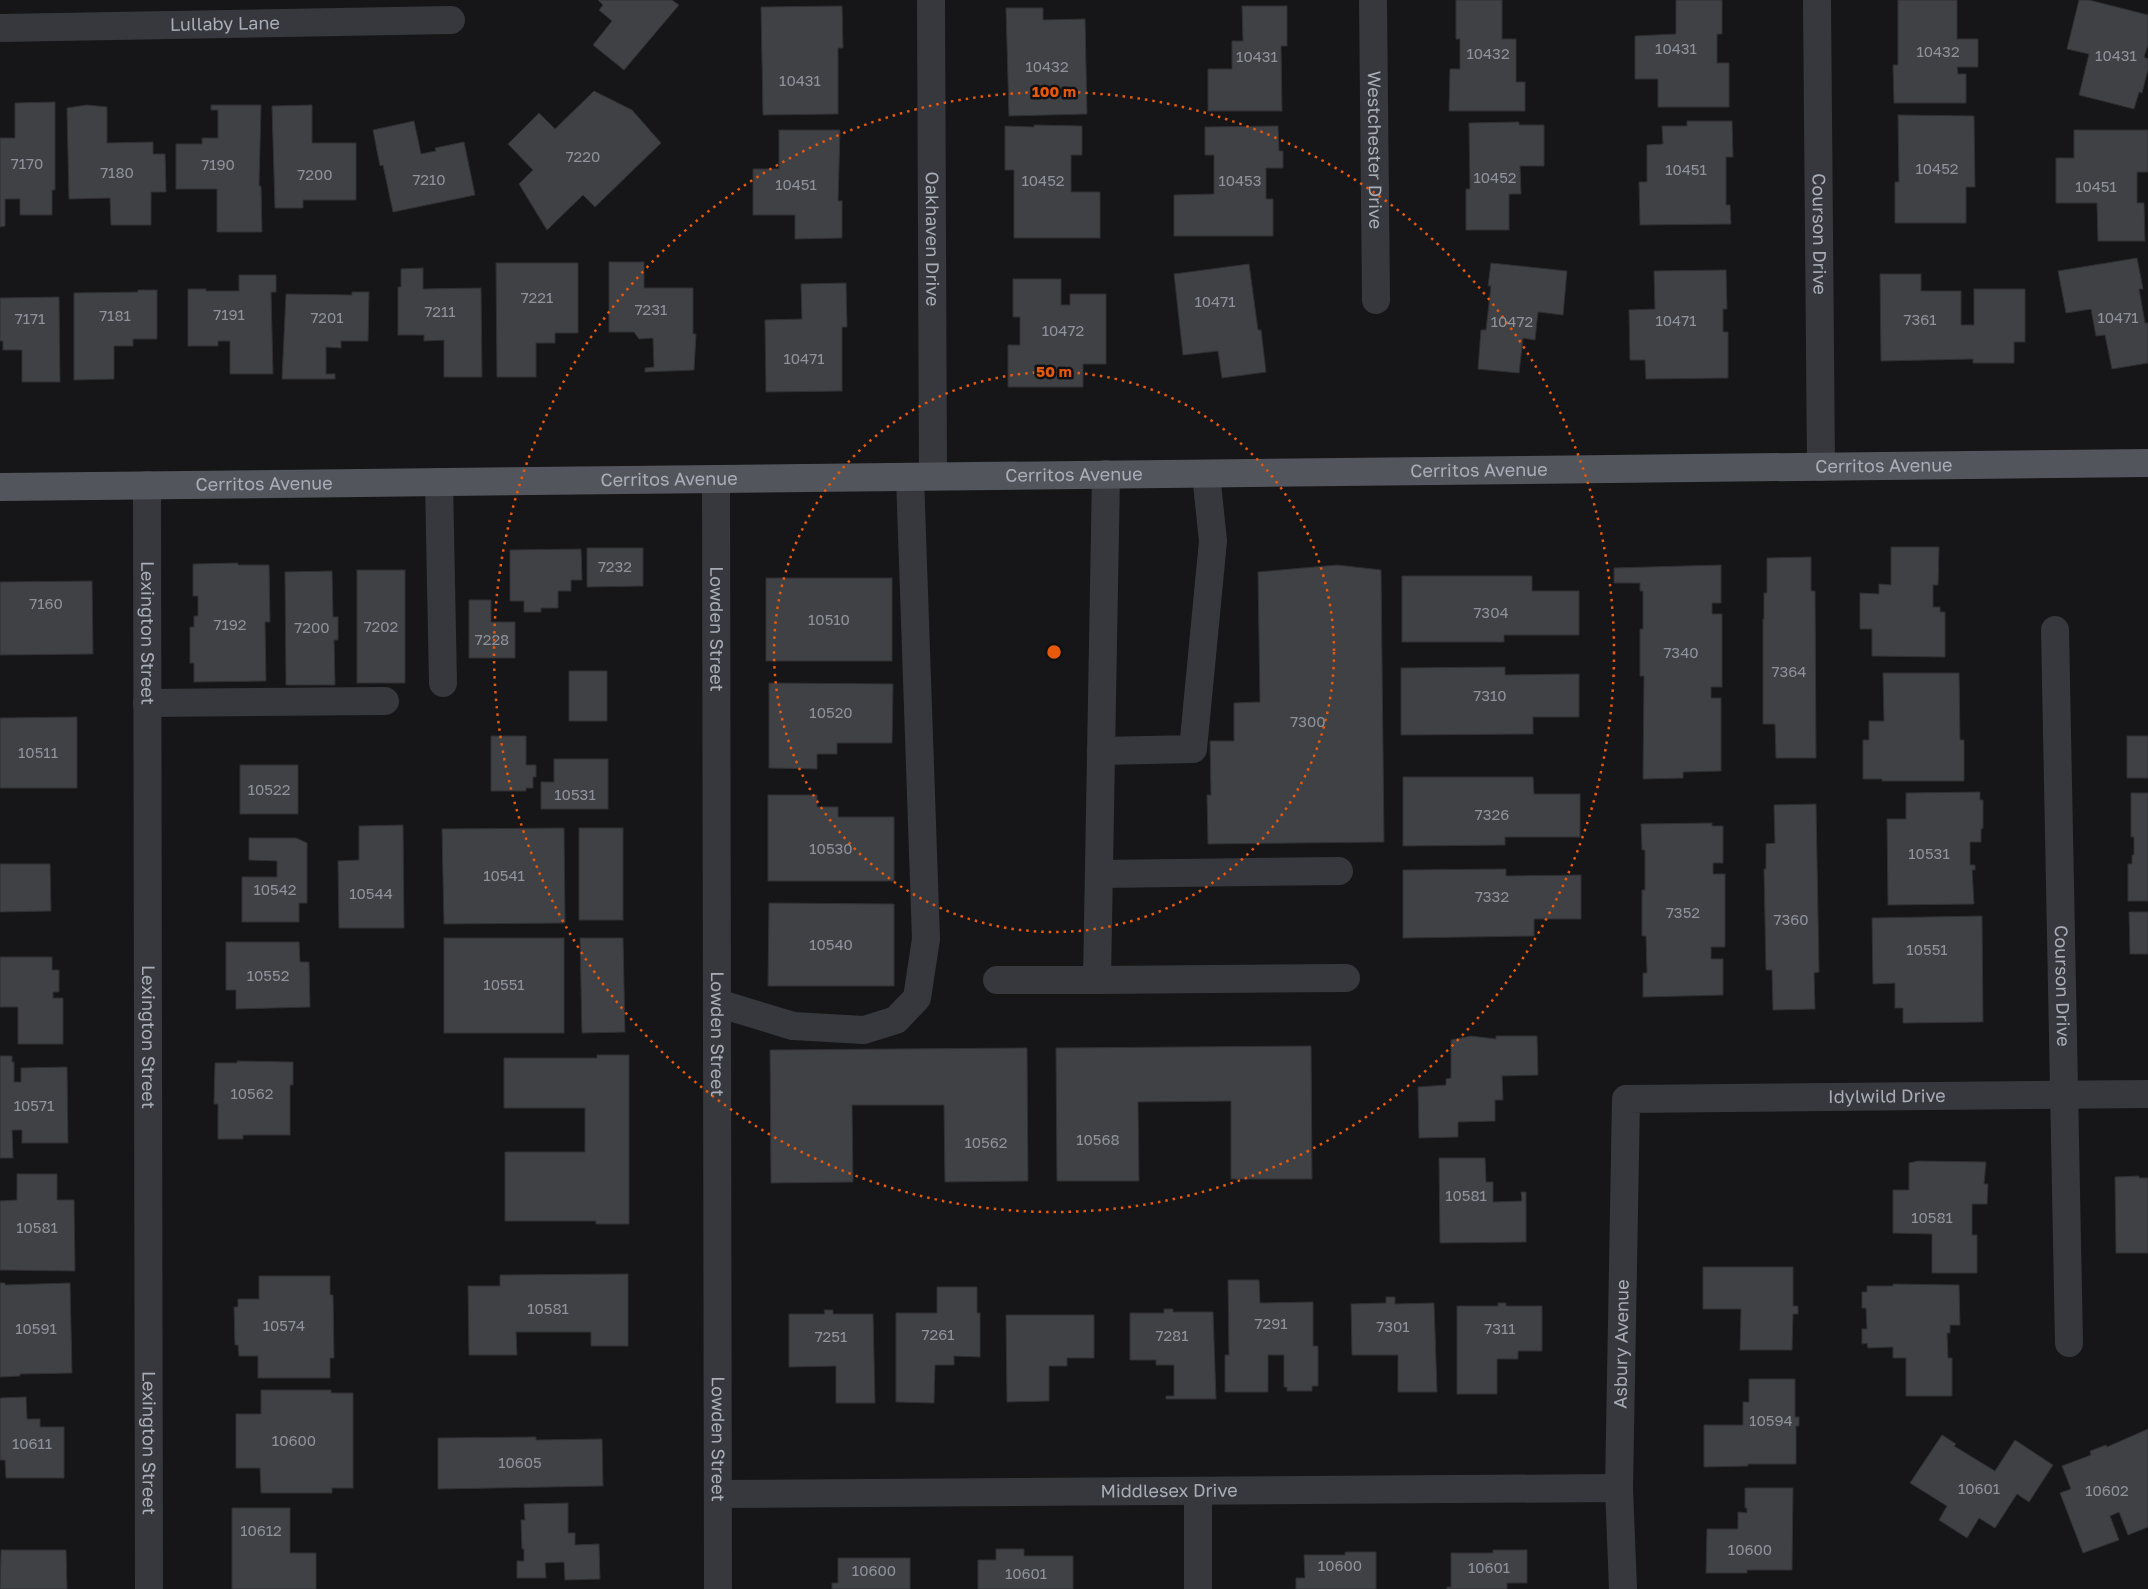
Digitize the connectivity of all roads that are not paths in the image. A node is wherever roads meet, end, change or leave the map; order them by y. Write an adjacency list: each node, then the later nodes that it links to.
1 (931, 0): 11 (street, Oakhaven Drive)
2 (1373, 0): 6 (street, Westchester Drive)
3 (1817, 0): 8 (street, Courson Drive)
4 (451, 20): 5 (street, Lullaby Lane)
5 (0, 28)
6 (1376, 300)
7 (2148, 463): 8 (main road, Cerritos Avenue)
8 (1821, 467): 10 (main road, Cerritos Avenue)
9 (1106, 474): 10 (main road, Cerritos Avenue); 11 (main road, Cerritos Avenue); 20 (street)
10 (1206, 474): 20 (street)
11 (921, 477): 12 (main road, Cerritos Avenue); 26 (street, Oakhaven Drive)
12 (716, 479): 13 (main road, Cerritos Avenue); 26 (street, Lowden Street)
13 (439, 482): 14 (main road, Cerritos Avenue); 17 (street)
14 (147, 485): 15 (main road, Cerritos Avenue); 19 (street, Lexington Street)
15 (0, 487)
16 (2055, 630): 28 (street, Courson Drive)
17 (443, 683)
18 (385, 701): 19 (street)
19 (147, 703): 34 (street, Lexington Street)
20 (1101, 751): 22 (street)
21 (1338, 871): 22 (street)
22 (1099, 874): 25 (street)
23 (1346, 978): 25 (street)
24 (997, 980): 25 (street)
25 (1097, 980)
26 (718, 1003): 33 (street, Lowden Street)
27 (2148, 1094): 28 (street, Idylwild Drive)
28 (2064, 1095): 29 (street, Idylwild Drive); 30 (street, Courson Drive)
29 (1626, 1098): 31 (street, Asbury Avenue)
30 (2068, 1343)
31 (1619, 1488): 32 (street, Middlesex Drive); 37 (street, Asbury Avenue)
32 (1198, 1491): 33 (street, Middlesex Drive); 36 (street)
33 (719, 1494): 35 (street, Lowden Street)
34 (149, 1589)
35 (718, 1589)
36 (1198, 1589)
37 (1623, 1589)

